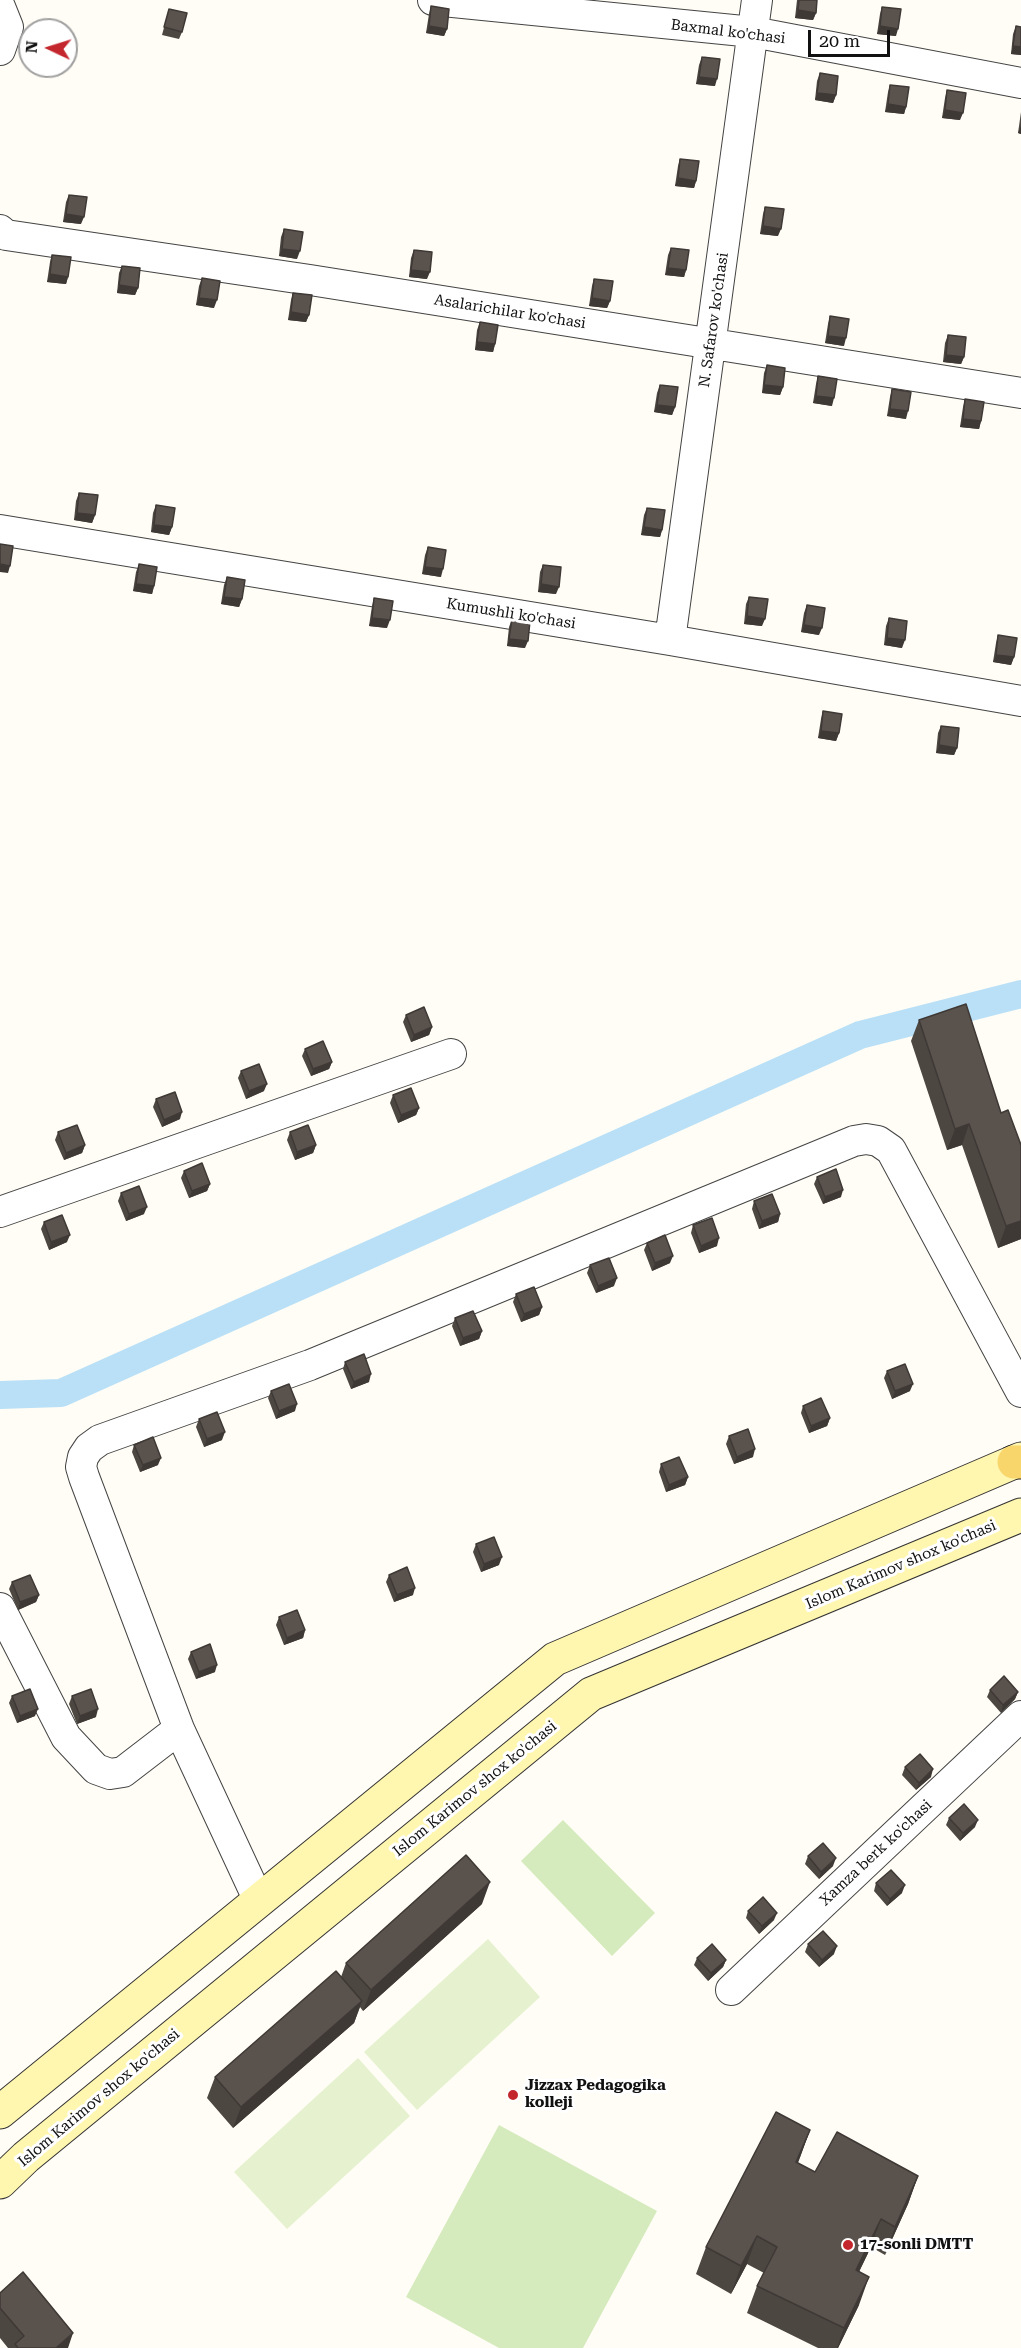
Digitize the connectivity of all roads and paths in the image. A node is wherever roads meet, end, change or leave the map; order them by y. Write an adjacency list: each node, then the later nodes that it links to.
1 (19, 0): 4 (street)
2 (433, 0): 5 (street, Baxmal ko'chasi)
3 (757, 0): 5 (street, N. Safarov ko'chasi)
4 (3, 28)
5 (753, 32): 6 (street, Baxmal ko'chasi); 8 (street, N. Safarov ko'chasi)
6 (1021, 83)
7 (2, 239): 8 (street, Asalarichilar ko'chasi)
8 (711, 344): 9 (street, Asalarichilar ko'chasi); 11 (street, N. Safarov ko'chasi)
9 (1021, 393)
10 (0, 530): 11 (street, Kumushli ko'chasi)
11 (670, 640): 12 (street, Kumushli ko'chasi)
12 (1021, 701)
13 (451, 1054): 14 (street)
14 (0, 1212)
15 (1021, 1392): 20 (street)
16 (1019, 1461): 21 (main road)
17 (1021, 1515): 24 (main road, Islom Karimov shox ko'chasi)
18 (0, 1608): 20 (street)
19 (1021, 1716): 22 (street, Xamza berk ko'chasi)
20 (179, 1729): 21 (street)
21 (259, 1901): 23 (main road)
22 (731, 1990)
23 (0, 2112)
24 (0, 2182)

